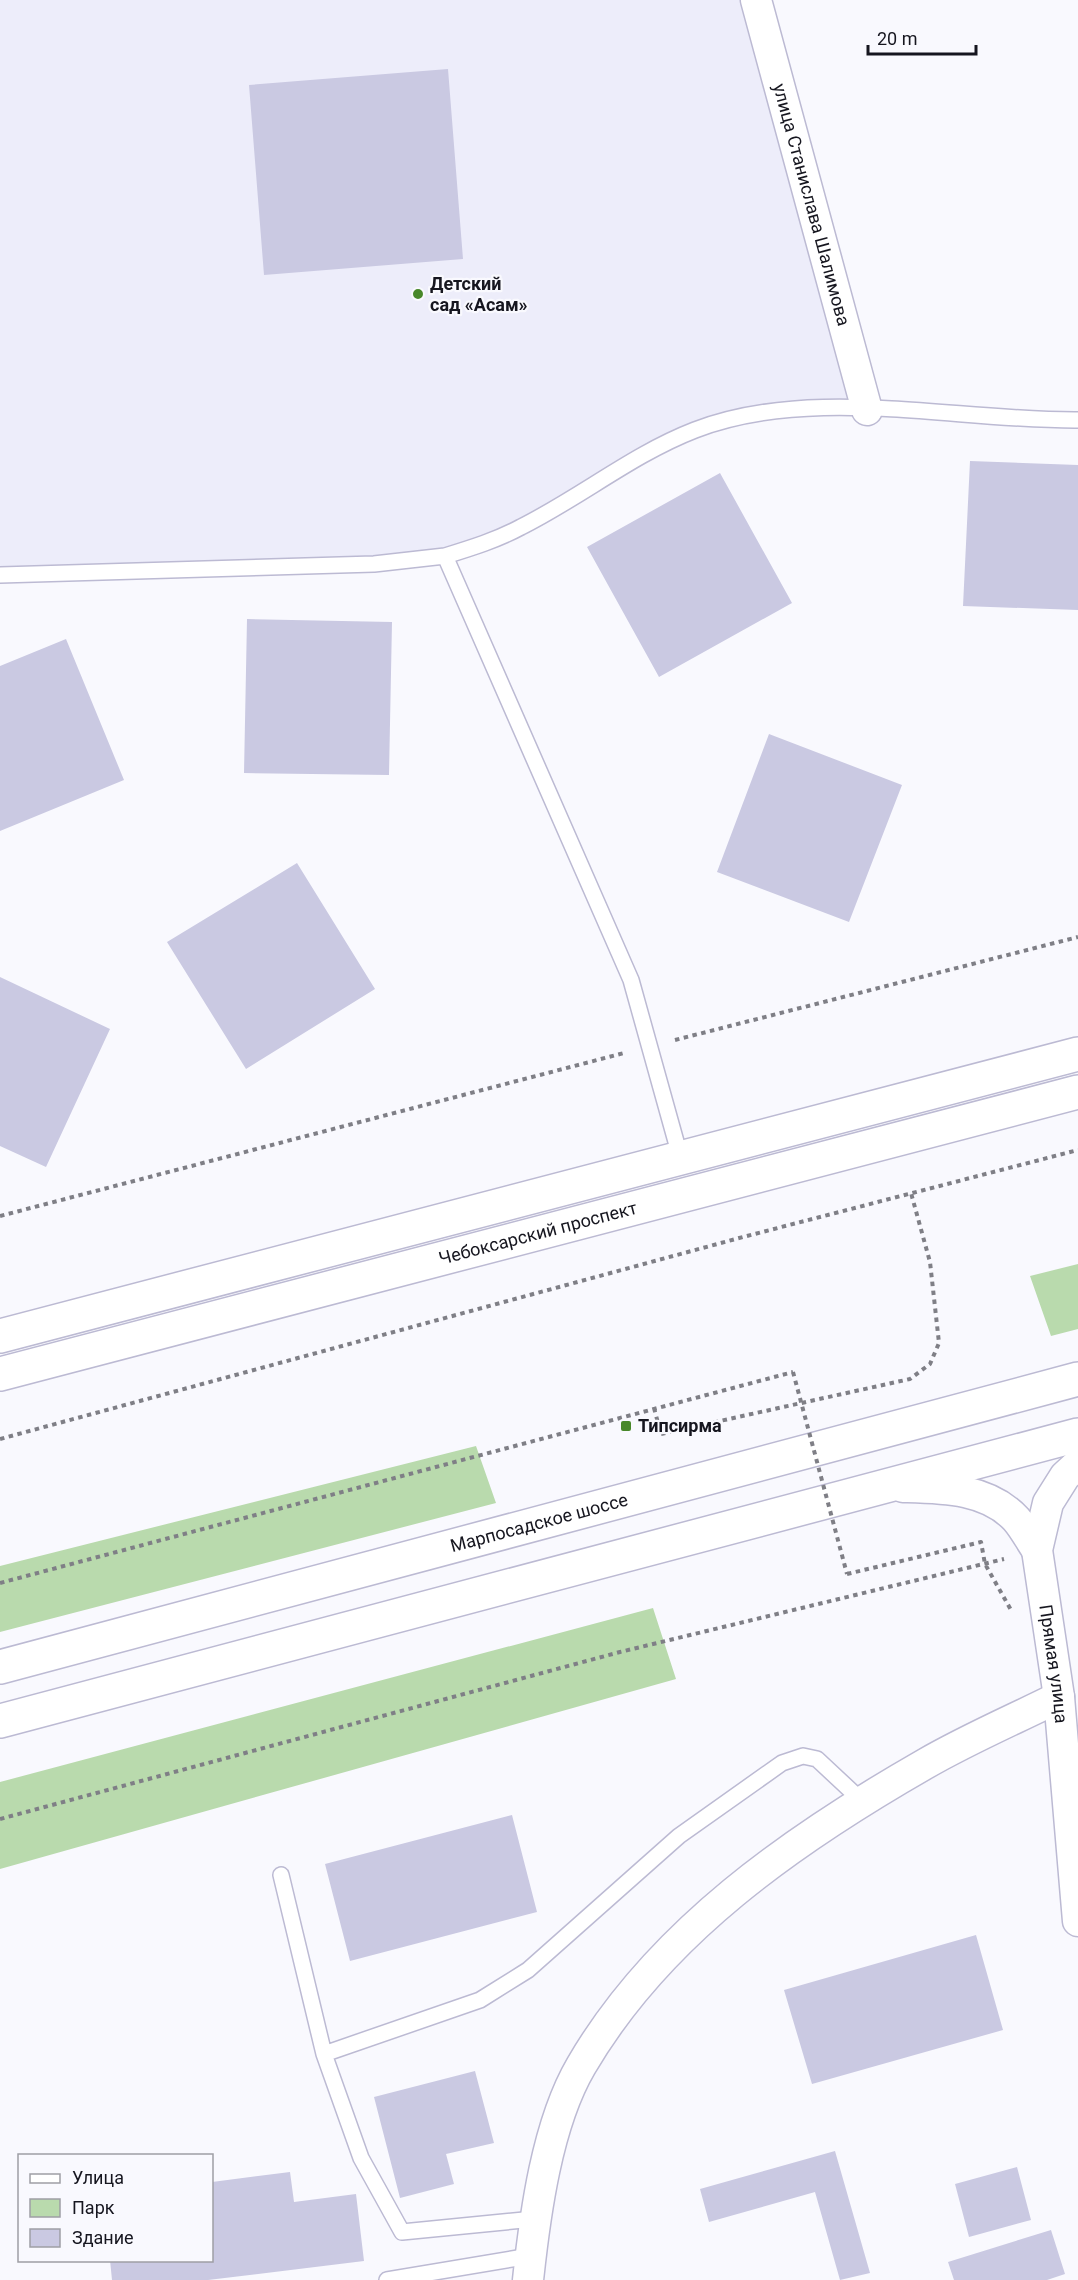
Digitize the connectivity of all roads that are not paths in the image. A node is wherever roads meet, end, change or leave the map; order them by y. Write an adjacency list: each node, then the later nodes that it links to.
1 (756, 0): 2 (street, улица Станислава Шалимова)
2 (867, 410): 3 (lane); 4 (lane)
3 (1078, 420)
4 (445, 556): 5 (lane); 8 (lane)
5 (0, 575)
6 (1078, 1054): 8 (street)
7 (1078, 1092): 10 (street, Чебоксарский проспект)
8 (680, 1156): 9 (street)
9 (0, 1335)
10 (0, 1374)
11 (1078, 1379): 16 (street, Марпосадское шоссе)
12 (1078, 1435): 14 (street)
13 (1078, 1464): 15 (street)
14 (883, 1486): 15 (street); 18 (street)
15 (1037, 1550): 17 (street, Прямая улица)
16 (0, 1666)
17 (1059, 1697): 19 (street); 21 (street, Прямая улица)
18 (0, 1721)
19 (862, 1802): 22 (lane); 23 (street)
20 (281, 1875): 22 (lane)
21 (1078, 1921)
22 (324, 2054): 23 (lane)
23 (534, 2219): 24 (street)
24 (529, 2268): 25 (lane)
25 (387, 2280)

